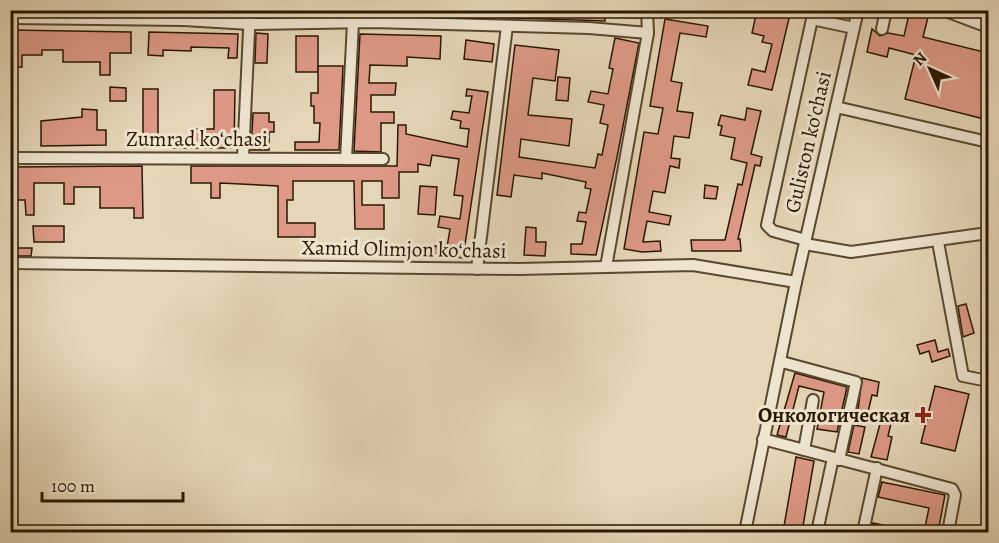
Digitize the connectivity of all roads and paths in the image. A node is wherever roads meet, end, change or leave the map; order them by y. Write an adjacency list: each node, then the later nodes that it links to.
1 (250, 10): 9 (street)
2 (647, 10): 14 (street)
3 (886, 10): 13 (street)
4 (943, 10): 11 (street)
5 (860, 11): 12 (street, Guliston ko'chasi)
6 (813, 15): 12 (street); 22 (street)
7 (10, 18): 9 (street)
8 (353, 22): 9 (street); 10 (street); 19 (street)
9 (250, 24): 18 (street)
10 (507, 26): 14 (street); 26 (street)
11 (988, 27)
12 (854, 28): 15 (street, Guliston ko'chasi)
13 (882, 29)
14 (648, 33): 25 (street)
15 (836, 107): 16 (street); 22 (street, Guliston ko'chasi)
16 (988, 142)
17 (10, 158): 18 (street, Zumrad koʻchasi)
18 (243, 158): 19 (street, Zumrad koʻchasi)
19 (346, 159): 20 (street, Zumrad koʻchasi)
20 (383, 159)
21 (988, 233): 23 (street)
22 (805, 242): 23 (street); 27 (street, Guliston ko'chasi)
23 (938, 242): 29 (street)
24 (10, 262): 26 (street, Xamid Olimjon koʻchasi)
25 (606, 267): 26 (street, Xamid Olimjon koʻchasi); 27 (street, Xamid Olimjon koʻchasi)
26 (477, 269)
27 (796, 282): 28 (street, Guliston ko'chasi)
28 (782, 362): 31 (street, Guliston ko'chasi); 33 (street)
29 (988, 381)
30 (813, 400): 32 (street)
31 (763, 439): 32 (street); 35 (street, Guliston ko'chasi)
32 (804, 450): 33 (street)
33 (836, 459): 34 (street); 36 (street)
34 (876, 468): 37 (street); 38 (street)
35 (745, 532)
36 (817, 532)
37 (863, 532)
38 (948, 532)

